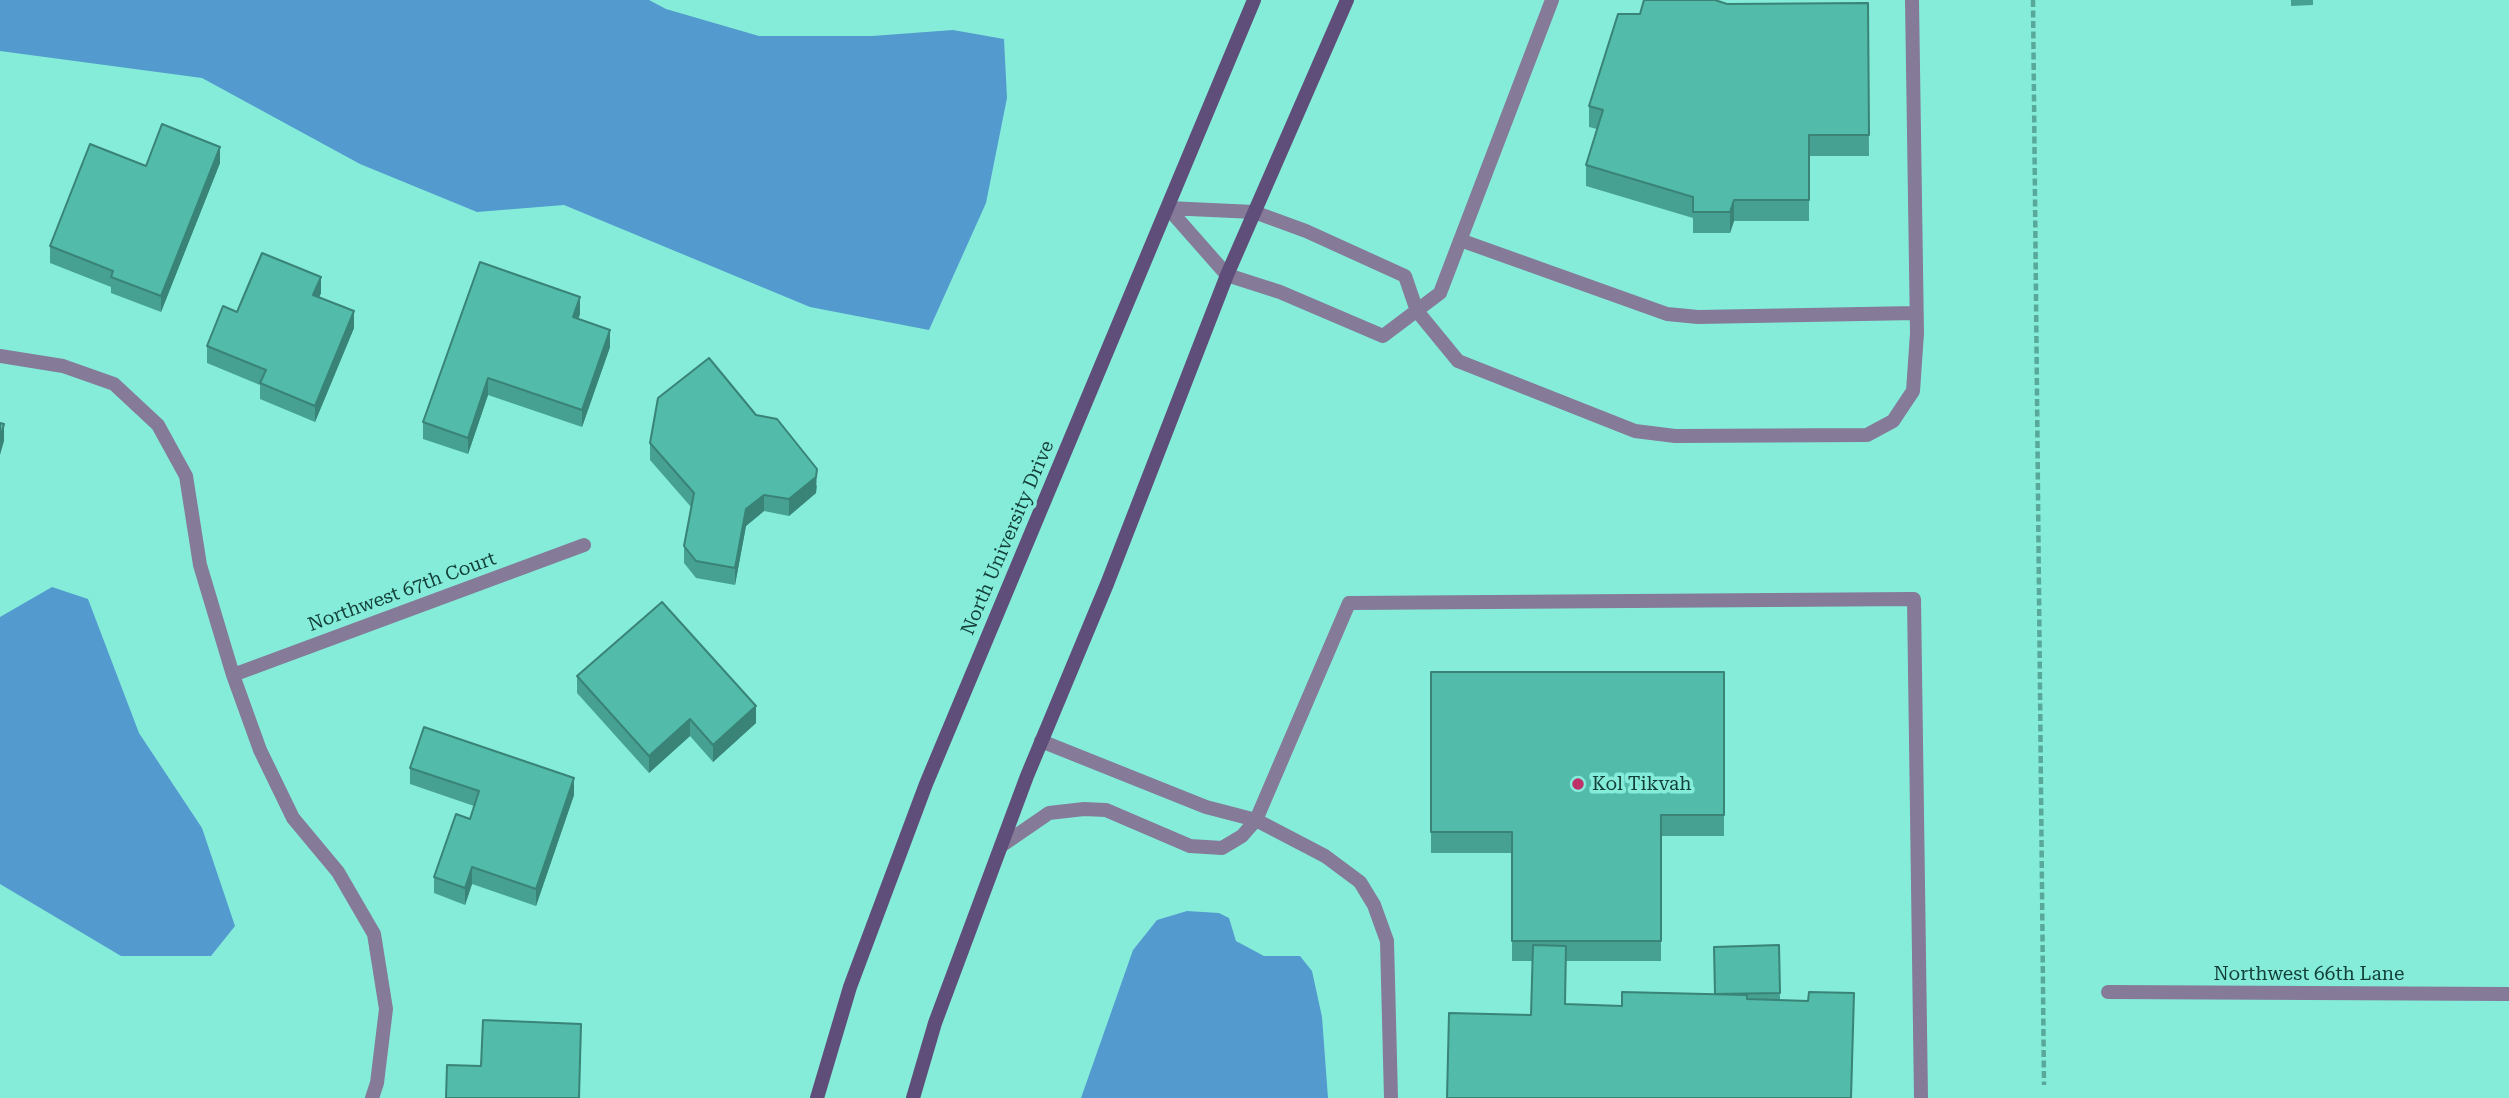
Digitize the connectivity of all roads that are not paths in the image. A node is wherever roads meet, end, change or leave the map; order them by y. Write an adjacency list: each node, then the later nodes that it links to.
1 (1254, 0): 5 (main road, North University Drive)
2 (1347, 0): 6 (main road)
3 (1552, 0): 7 (street)
4 (1912, 0): 10 (street)
5 (1168, 208): 6 (street); 8 (street); 20 (main road, North University Drive)
6 (1254, 212): 8 (main road); 9 (street)
7 (1460, 240): 9 (street); 10 (street)
8 (1227, 275): 9 (street); 14 (main road)
9 (1417, 311): 10 (street)
10 (1916, 313)
11 (0, 356): 13 (street)
12 (584, 545): 13 (street, Northwest 67th Court)
13 (233, 675): 19 (street)
14 (1041, 741): 15 (street); 16 (main road)
15 (1256, 820): 16 (street); 22 (street); 23 (street)
16 (1001, 846): 21 (main road)
17 (2108, 992): 18 (street, Northwest 66th Lane)
18 (2509, 994)
19 (372, 1098)
20 (817, 1098)
21 (912, 1098)
22 (1391, 1098)
23 (1921, 1098)

